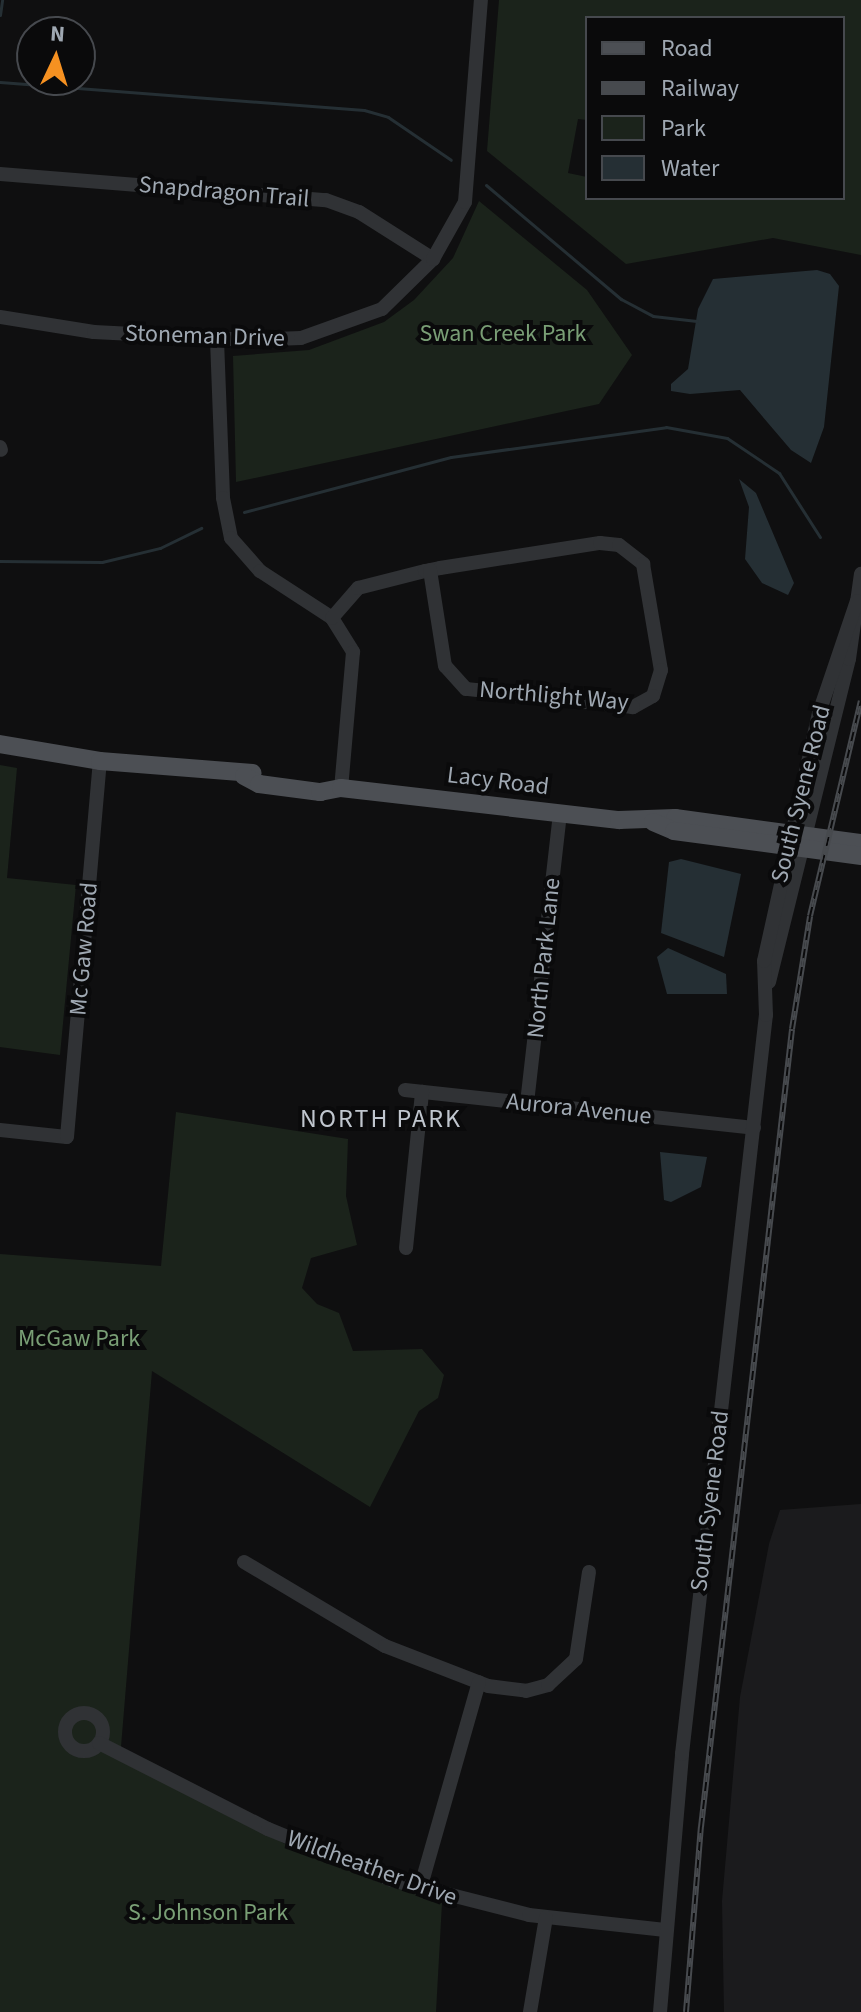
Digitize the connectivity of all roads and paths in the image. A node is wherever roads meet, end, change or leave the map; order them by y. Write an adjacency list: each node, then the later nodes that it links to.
1 (481, 0): 3 (street)
2 (490, 0): 3 (street)
3 (483, 32): 5 (street, Stoneman Drive)
4 (0, 174): 5 (street, Snapdragon Trail)
5 (433, 259): 7 (street, Stoneman Drive)
6 (0, 317): 7 (street, Stoneman Drive)
7 (217, 340): 10 (street)
8 (430, 570): 8 (street, Northlight Way); 10 (street, Northlight Way)
9 (861, 574): 15 (street, South Syene Road)
10 (332, 618): 13 (street)
11 (3, 746): 12 (main road, Lacy Road)
12 (100, 761): 13 (main road, Lacy Road); 22 (street, Mc Gaw Road)
13 (339, 788): 14 (main road, Lacy Road)
14 (560, 813): 15 (main road, Lacy Road); 20 (street, North Park Lane)
15 (796, 840): 16 (main road, Lacy Road); 17 (main road, Lacy Road); 21 (street, South Syene Road)
16 (861, 843)
17 (861, 856)
18 (405, 1090): 19 (street, Aurora Avenue)
19 (422, 1092): 20 (street, Aurora Avenue); 23 (street)
20 (527, 1103): 21 (street, Aurora Avenue)
21 (754, 1128): 30 (street, South Syene Road)
22 (0, 1130)
23 (406, 1248)
24 (244, 1562): 26 (street)
25 (589, 1572): 26 (street)
26 (479, 1682): 28 (street)
27 (99, 1743): 28 (street, Wildheather Drive)
28 (420, 1889): 29 (street, Wildheather Drive)
29 (546, 1917): 30 (street, Wildheather Drive); 31 (street)
30 (665, 1930): 32 (street, South Syene Road)
31 (530, 2012)
32 (660, 2012)

